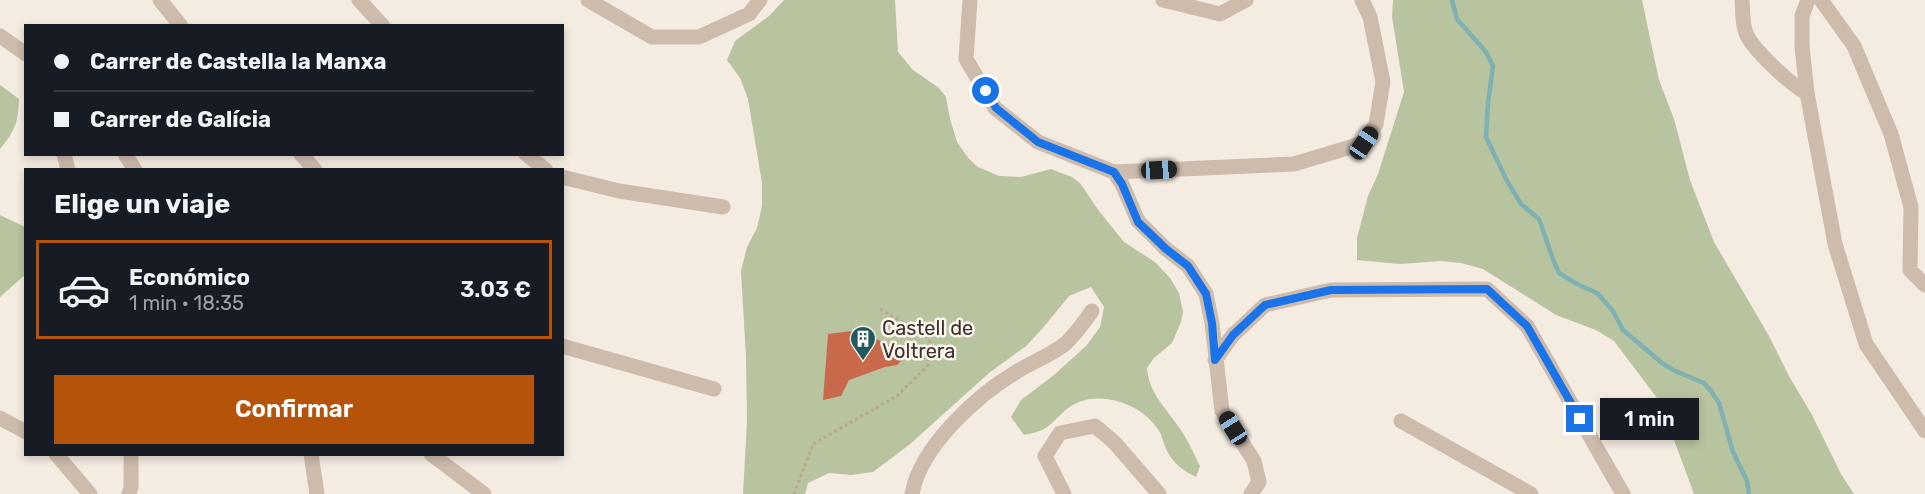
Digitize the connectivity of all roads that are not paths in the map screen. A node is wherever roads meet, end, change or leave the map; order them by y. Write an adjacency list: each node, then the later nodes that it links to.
1 (160, 0): 12 (street)
2 (359, 0): 13 (street)
3 (588, 0): 4 (street)
4 (760, 0)
5 (970, 0): 21 (street)
6 (1163, 0): 7 (street)
7 (1246, 0)
8 (1362, 0): 21 (street)
9 (1742, 0): 16 (street)
10 (1808, 0): 16 (street)
11 (1821, 0): 24 (street)
12 (179, 24)
13 (381, 24)
14 (0, 36): 15 (street)
15 (24, 53)
16 (1808, 93): 32 (street)
17 (303, 156): 19 (street)
18 (528, 156): 20 (street)
19 (313, 168)
20 (544, 168)
21 (1114, 172): 27 (street)
22 (564, 177): 23 (street)
23 (723, 207)
24 (1925, 285)
25 (1092, 311): 41 (street)
26 (564, 347): 28 (street)
27 (1215, 360): 44 (street); 46 (street)
28 (714, 389)
29 (0, 418): 31 (street)
30 (1401, 421): 45 (street)
31 (24, 431)
32 (1925, 431)
33 (58, 456): 37 (street)
34 (131, 456): 38 (street)
35 (310, 456): 39 (street)
36 (435, 456): 40 (street)
37 (90, 494)
38 (129, 494)
39 (317, 494)
40 (484, 494)
41 (912, 494)
42 (1064, 494): 43 (street)
43 (1159, 494)
44 (1251, 494)
45 (1531, 494)
46 (1623, 494)

